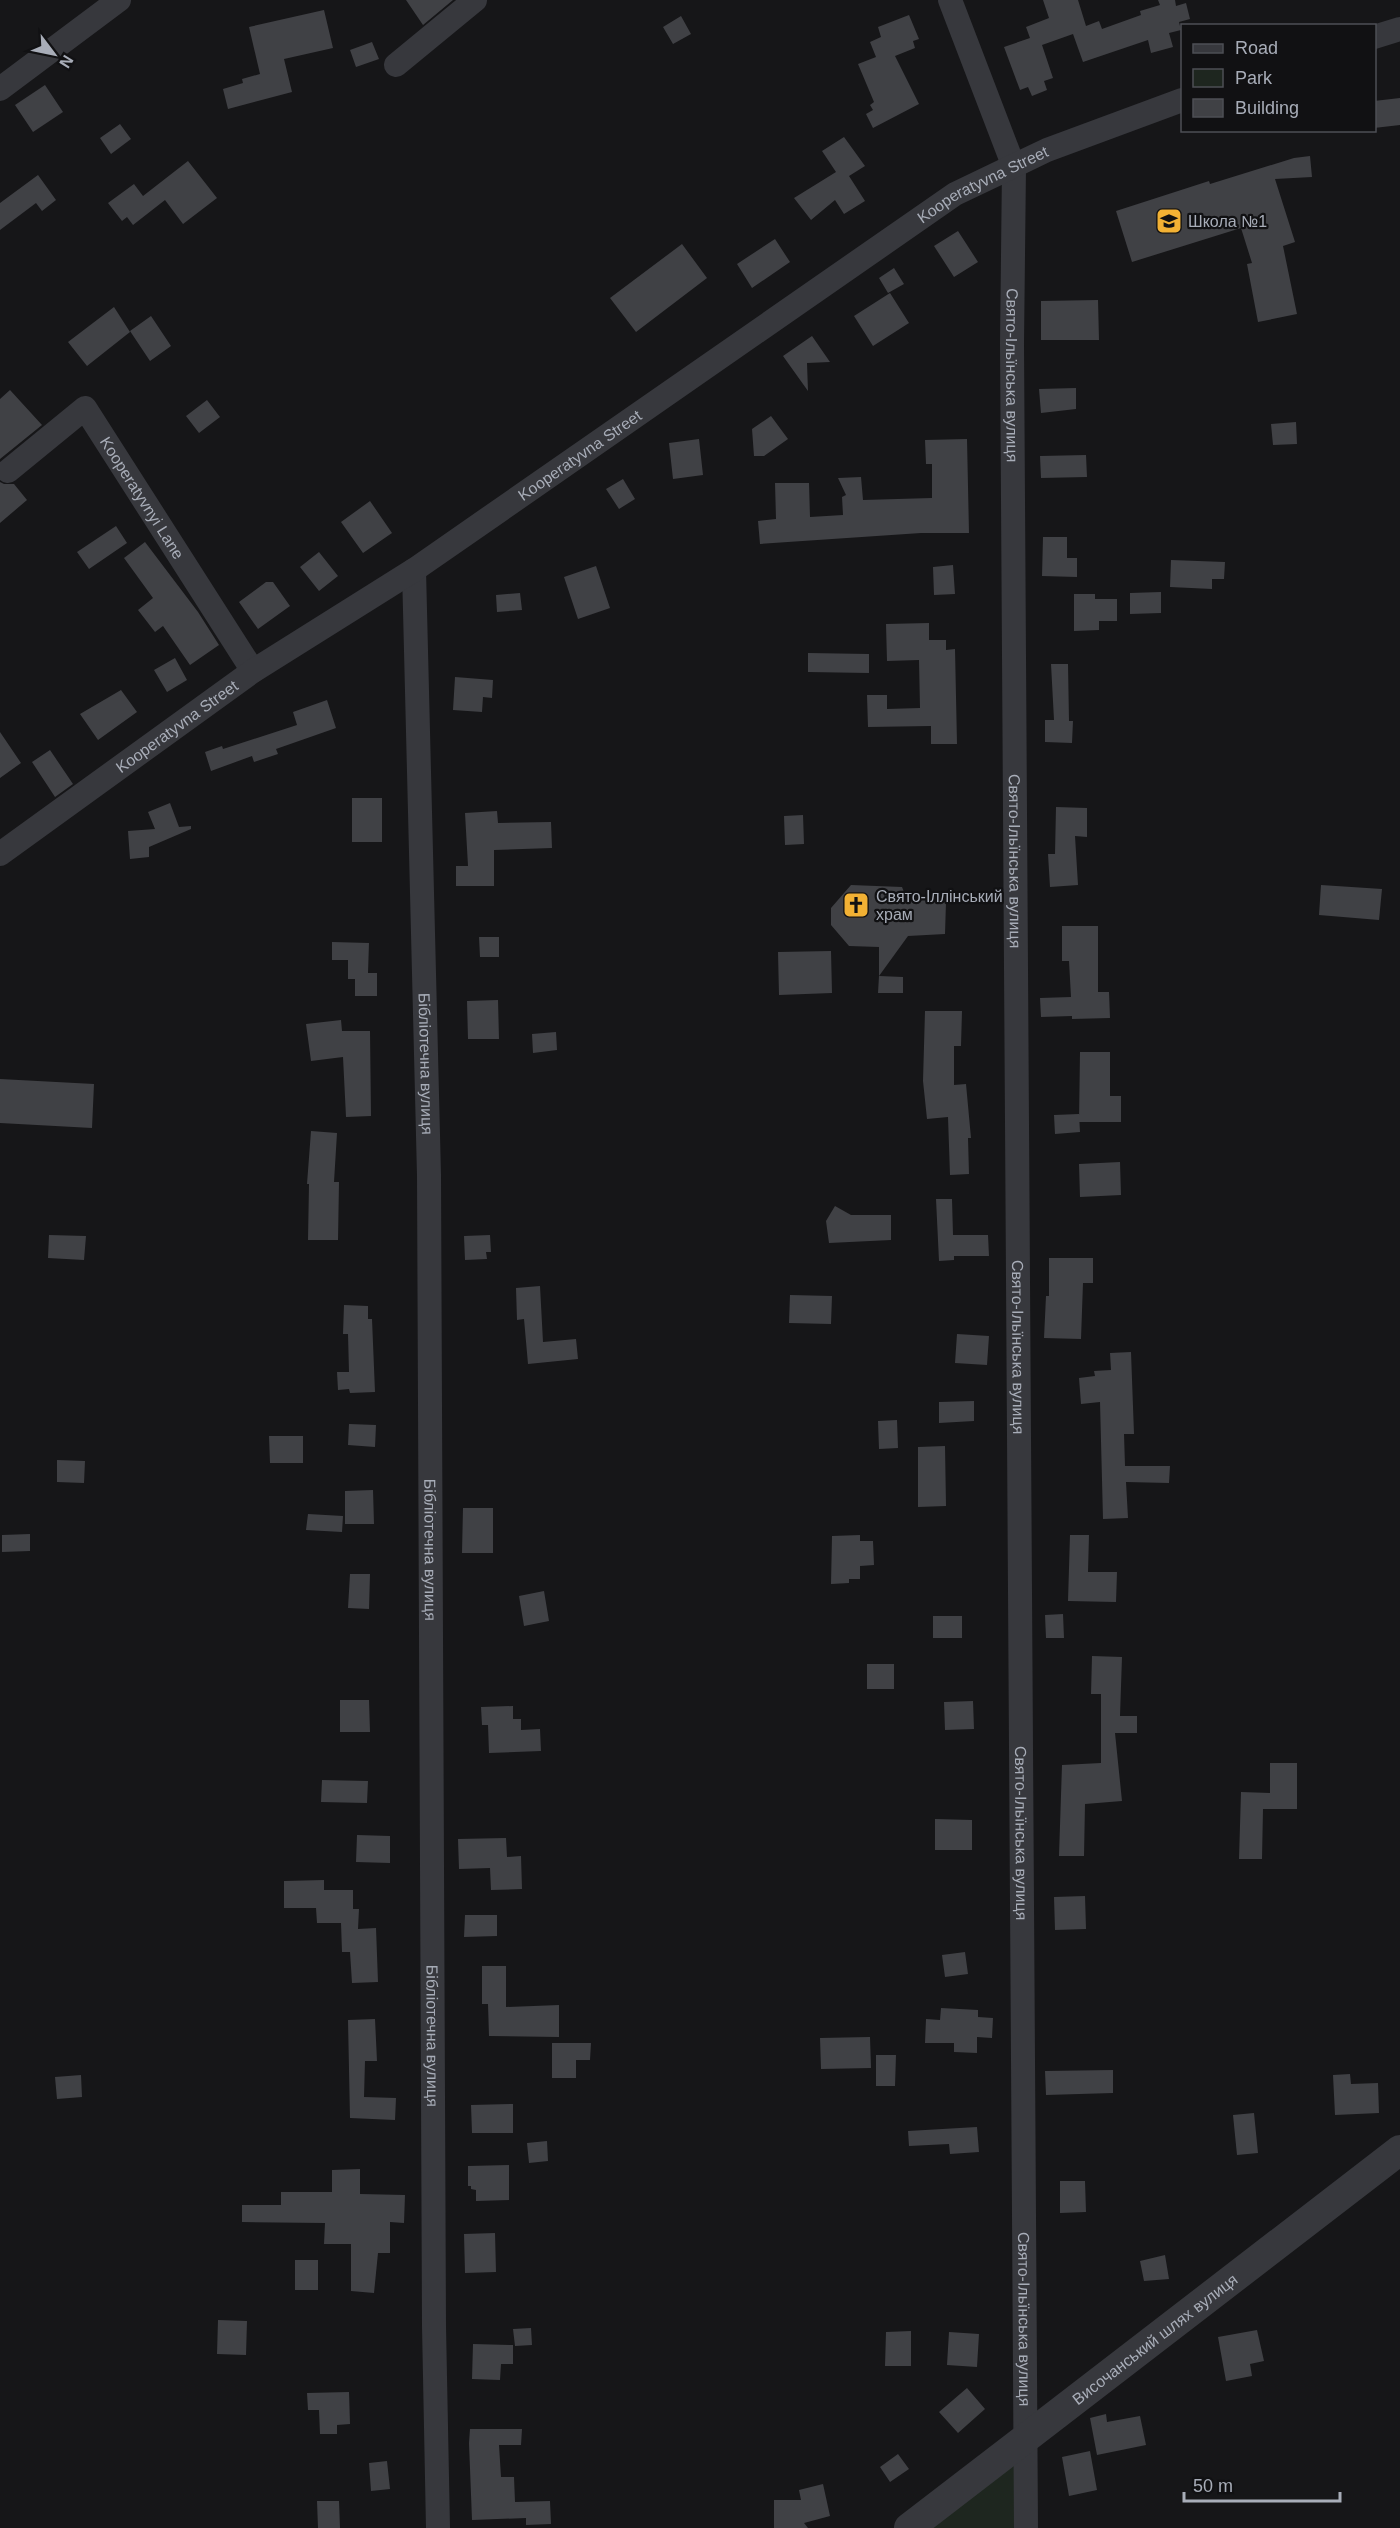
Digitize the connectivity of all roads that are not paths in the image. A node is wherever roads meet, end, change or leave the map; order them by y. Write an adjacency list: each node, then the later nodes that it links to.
1 (119, 0): 7 (street)
2 (475, 0): 6 (street)
3 (950, 0): 9 (street)
4 (1400, 29): 5 (street)
5 (1376, 36)
6 (396, 65)
7 (0, 89)
8 (1181, 100): 9 (street, Kooperatyvna Street)
9 (1014, 167): 11 (street, Kooperatyvna Street); 15 (street, Свято-Ільїнська вулиця)
10 (8, 471): 12 (street, Kooperatyvnyi Lane)
11 (414, 570): 12 (street, Kooperatyvna Street); 16 (street, Бібліотечна вулиця)
12 (253, 671): 13 (street, Kooperatyvna Street)
13 (0, 854)
14 (1400, 2150): 15 (street, Височанський шлях вулиця)
15 (1025, 2439): 17 (street, Височанський шлях вулиця); 18 (street, Свято-Ільїнська вулиця)
16 (438, 2528)
17 (909, 2528)
18 (1026, 2528)

